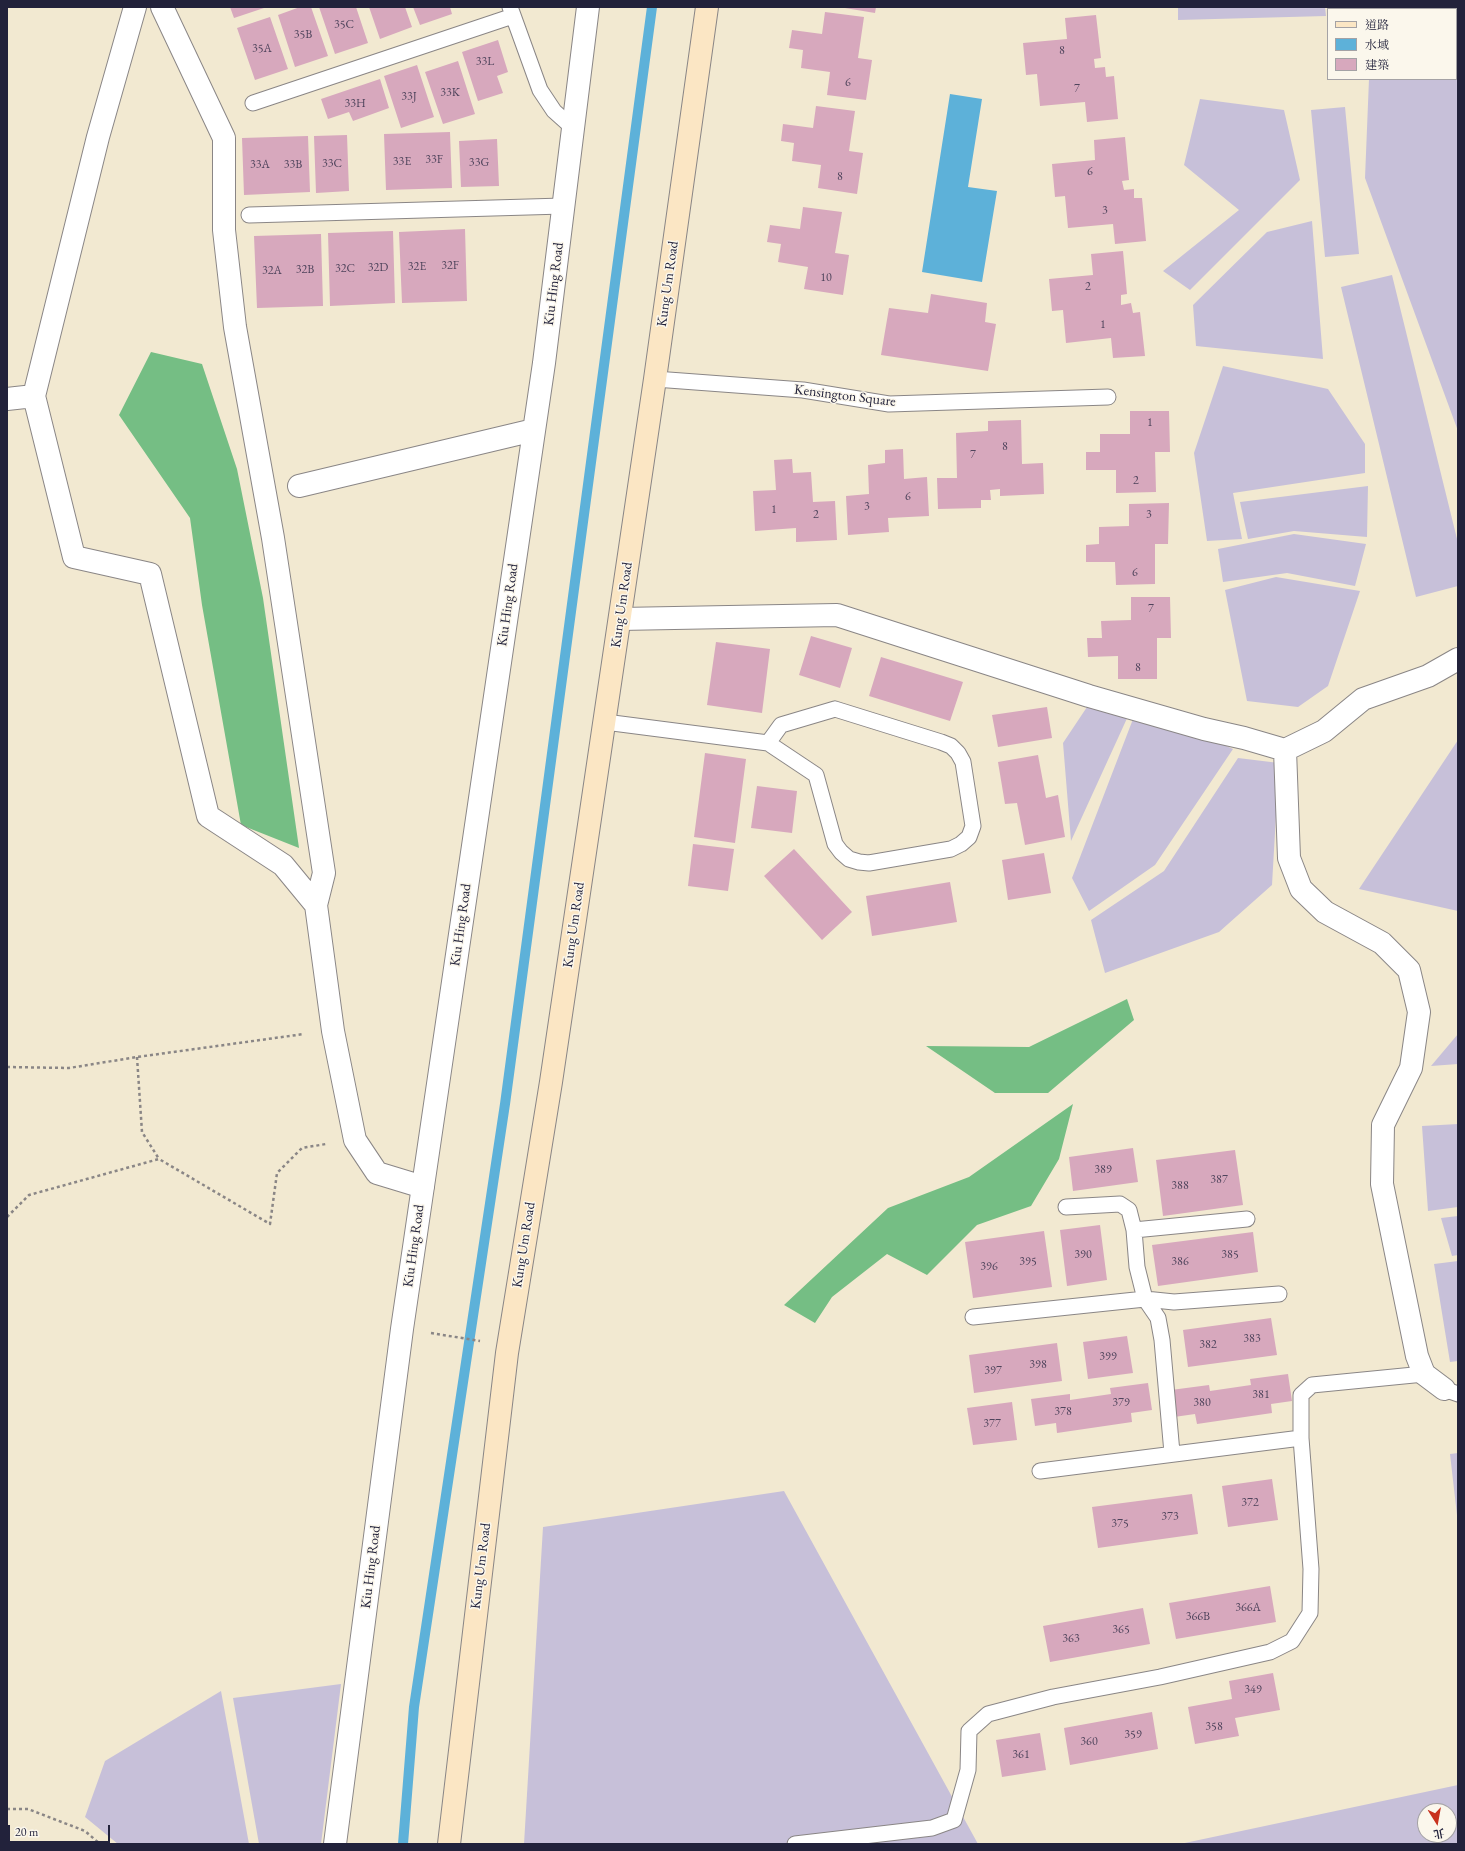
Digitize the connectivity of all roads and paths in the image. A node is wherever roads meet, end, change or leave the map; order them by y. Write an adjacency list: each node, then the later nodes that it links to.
1 (135, 7): 11 (street)
2 (162, 7): 21 (street)
3 (588, 7): 7 (street, Kiu Hing Road)
4 (707, 7): 10 (street, Kung Um Road)
5 (512, 12): 6 (lane); 7 (lane)
6 (253, 103)
7 (573, 128): 8 (street, Kiu Hing Road)
8 (563, 206): 9 (lane); 14 (street, Kiu Hing Road)
9 (250, 215)
10 (655, 379): 12 (lane, Kensington Square); 16 (street, Kung Um Road)
11 (34, 396): 13 (street); 21 (street)
12 (1108, 396)
13 (7, 399)
14 (534, 430): 15 (street); 27 (street, Kiu Hing Road)
15 (299, 486)
16 (620, 619): 18 (street, Kung Um Road); 20 (street)
17 (1458, 659): 20 (street)
18 (605, 722): 19 (lane); 45 (street, Kung Um Road)
19 (768, 743): 19 (lane)
20 (1285, 750): 37 (street)
21 (316, 905): 22 (street)
22 (333, 1031): 23 (path); 25 (street)
23 (137, 1057): 24 (path); 26 (path)
24 (7, 1067)
25 (355, 1140): 26 (path); 27 (street)
26 (159, 1159): 29 (path)
27 (423, 1187): 44 (street, Kiu Hing Road)
28 (1066, 1207): 31 (lane)
29 (7, 1217)
30 (1247, 1219): 31 (lane)
31 (1134, 1230): 33 (lane)
32 (1279, 1294): 33 (lane)
33 (1145, 1299): 34 (lane); 40 (lane)
34 (973, 1317)
35 (426, 1332): 36 (path)
36 (488, 1342)
37 (1424, 1374): 38 (street); 39 (lane)
38 (1451, 1392)
39 (1301, 1438): 40 (lane); 46 (lane)
40 (1172, 1453): 41 (lane)
41 (1040, 1470)
42 (7, 1809): 43 (path)
43 (100, 1844)
44 (335, 1844)
45 (448, 1844)
46 (795, 1844)

